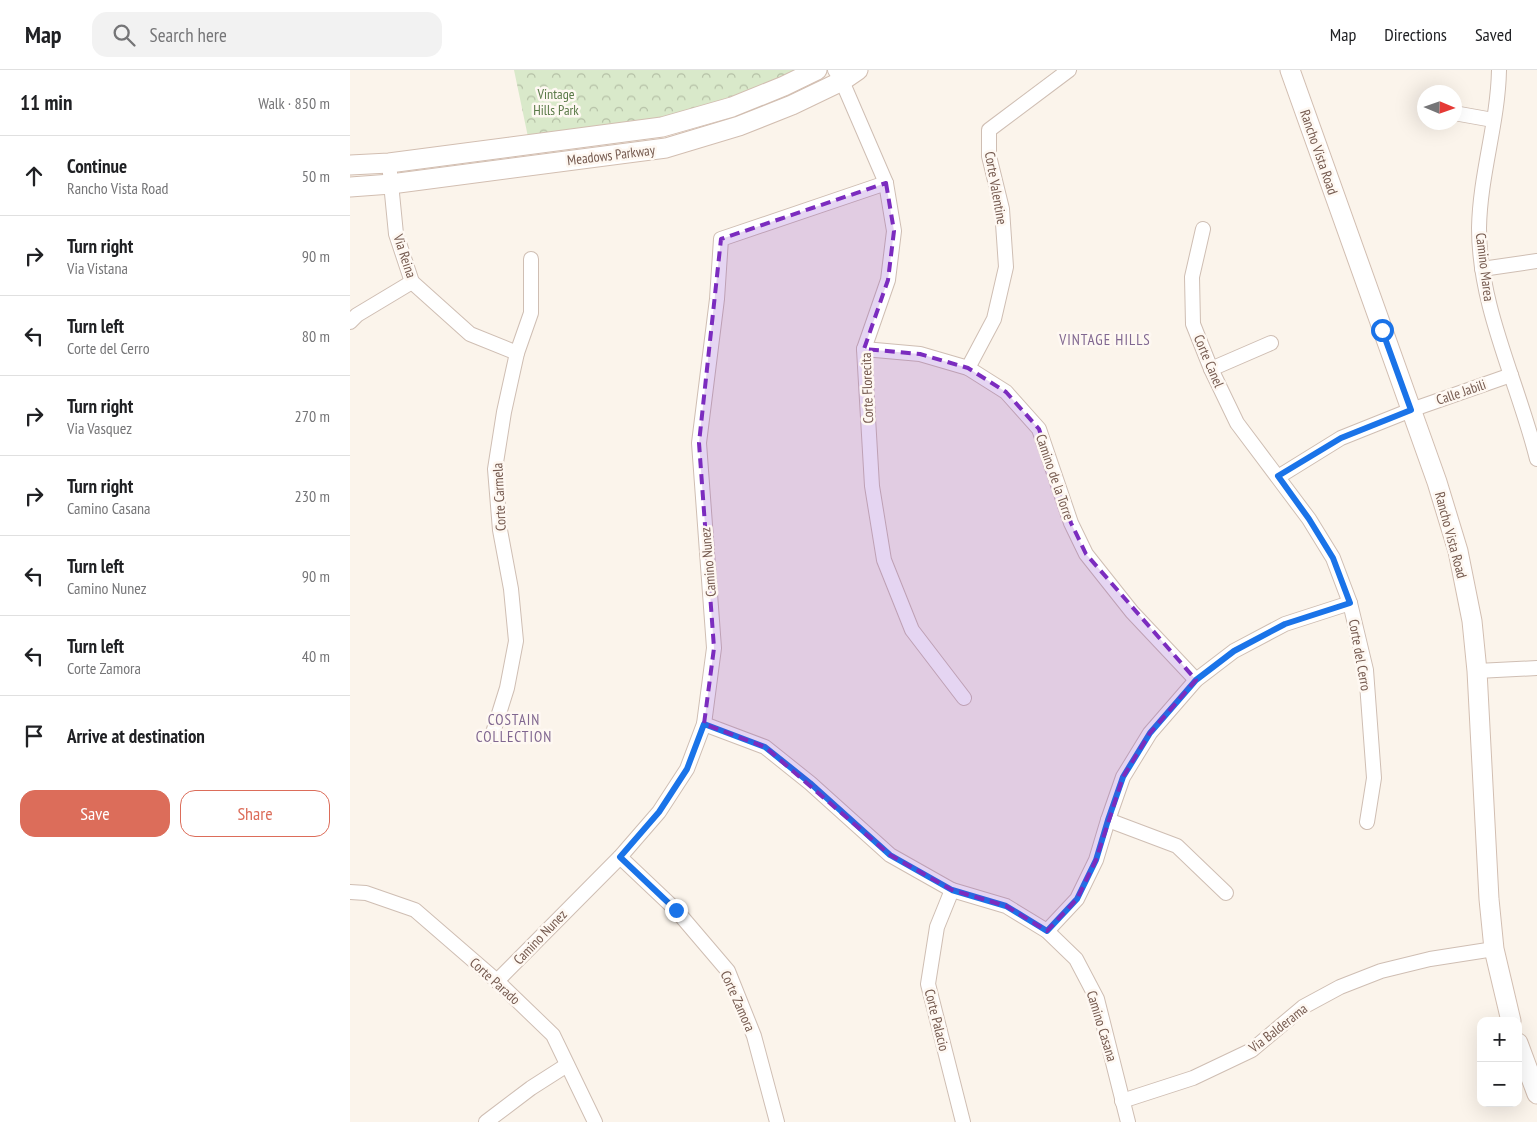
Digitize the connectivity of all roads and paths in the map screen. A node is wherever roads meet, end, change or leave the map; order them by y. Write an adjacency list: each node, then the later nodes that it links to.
1 (818, 70): 9 (main road, Meadows Parkway)
2 (858, 70): 6 (main road, Meadows Parkway)
3 (1069, 70): 23 (street, Corte Valentine)
4 (1290, 70): 26 (main road, Rancho Vista Road)
5 (1499, 70): 8 (street, Camino Marea)
6 (839, 76): 11 (street, Corte Florecita); 12 (main road, Meadows Parkway)
7 (1462, 114): 8 (street)
8 (1493, 120): 17 (street, Camino Marea)
9 (389, 163): 10 (main road, Meadows Parkway); 12 (street, Via Reina)
10 (350, 165)
11 (886, 183): 21 (street, Corte Florecita); 34 (street, Camino Nunez)
12 (391, 184): 13 (main road, Meadows Parkway); 18 (street, Via Reina)
13 (350, 187)
14 (1203, 229): 24 (street, Corte Canel)
15 (531, 259): 22 (street, Corte Carmela)
16 (1537, 261): 17 (street)
17 (1482, 269): 25 (street, Camino Marea)
18 (412, 282): 19 (street); 22 (street, Via Reina)
19 (350, 322)
20 (1271, 344): 24 (street)
21 (864, 348): 23 (street, Camino de la Torre); 33 (street, Corte Florecita)
22 (517, 353): 35 (street, Corte Carmela)
23 (968, 368): 32 (street, Camino de la Torre)
24 (1211, 369): 28 (street, Corte Canel)
25 (1511, 375): 26 (street, Calle Jabili); 27 (street, Camino Marea)
26 (1411, 410): 28 (street, Calle Jabili); 31 (main road, Rancho Vista Road)
27 (1537, 459)
28 (1278, 476): 29 (street, Corte del Cerro)
29 (1350, 603): 32 (street); 37 (street, Corte del Cerro)
30 (1537, 668): 31 (street)
31 (1477, 671): 43 (main road, Rancho Vista Road)
32 (1196, 680): 36 (street)
33 (964, 698)
34 (704, 724): 38 (street, Camino Nunez); 39 (street, Camino Casana)
35 (492, 736)
36 (1108, 820): 41 (street); 42 (street)
37 (1367, 822)
38 (620, 857): 44 (street, Camino Nunez); 52 (street, Corte Zamora)
39 (952, 890): 42 (street, Camino Casana); 53 (street, Corte Palacio)
40 (350, 892): 44 (street, Corte Parado)
41 (1226, 893)
42 (1047, 931): 49 (street, Camino Casana)
43 (1494, 949): 45 (main road, Rancho Vista Road); 49 (street, Via Balderama)
44 (497, 981): 47 (street, Corte Parado)
45 (1510, 1017)
46 (1522, 1054): 48 (main road)
47 (567, 1065): 50 (street); 51 (street, Corte Parado)
48 (1537, 1094)
49 (1122, 1101): 54 (street, Camino Casana)
50 (486, 1122)
51 (596, 1122)
52 (777, 1122)
53 (963, 1122)
54 (1128, 1122)

